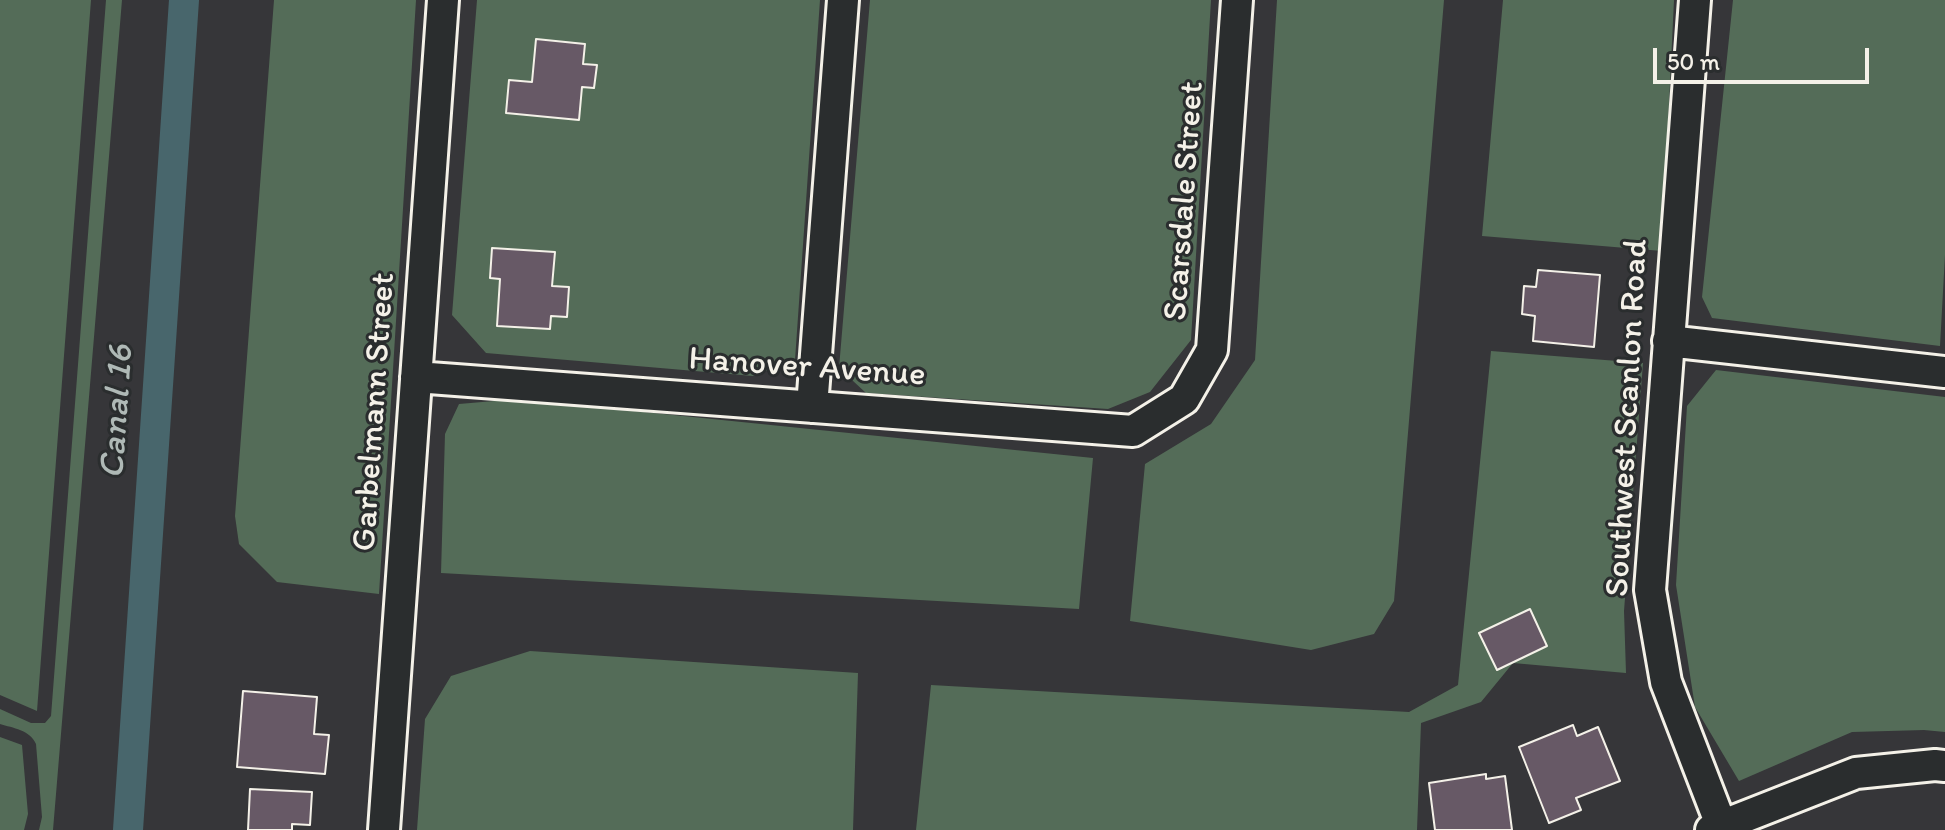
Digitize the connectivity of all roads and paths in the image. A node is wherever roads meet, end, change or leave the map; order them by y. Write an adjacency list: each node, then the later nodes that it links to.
1 (443, 0): 7 (street, Garbelmann Street)
2 (843, 0): 9 (street)
3 (1237, 0): 8 (street, Scarsdale Street)
4 (1695, 0): 5 (street, Southwest Scanlon Road)
5 (1668, 341): 6 (street); 11 (street, Southwest Scanlon Road)
6 (1945, 372)
7 (416, 377): 9 (street, Hanover Avenue); 12 (street, Garbelmann Street)
8 (1184, 399): 9 (street, Hanover Avenue)
9 (812, 407)
10 (1945, 766): 11 (street)
11 (1719, 829)
12 (384, 830)

